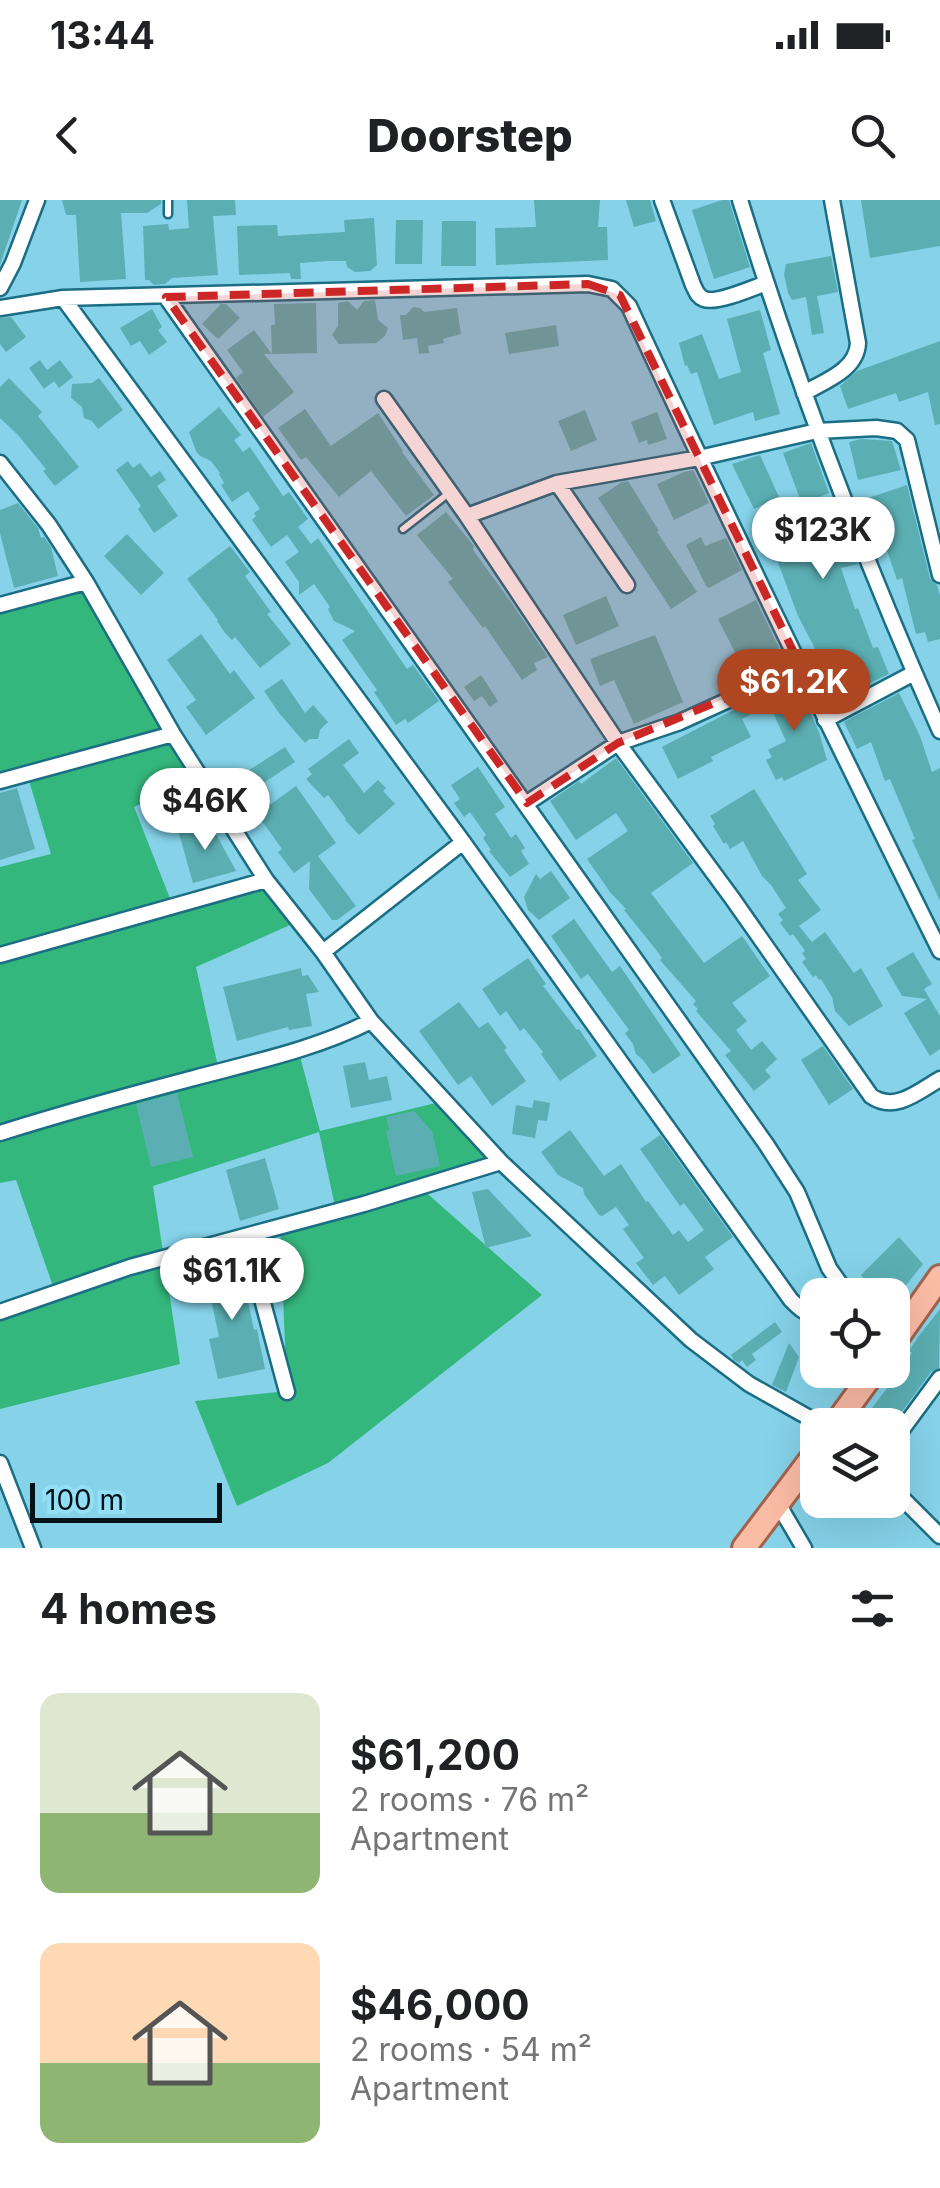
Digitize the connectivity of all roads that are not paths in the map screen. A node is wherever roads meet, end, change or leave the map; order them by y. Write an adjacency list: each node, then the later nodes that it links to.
1 (37, 200): 8 (street)
2 (168, 200): 6 (lane)
3 (662, 200): 7 (street)
4 (740, 200): 7 (street)
5 (832, 200): 12 (street)
6 (168, 214)
7 (766, 284): 12 (street)
8 (0, 288)
9 (166, 297): 10 (street); 15 (street); 32 (street)
10 (64, 298): 11 (street); 33 (street)
11 (0, 308)
12 (804, 393): 14 (street)
13 (384, 400): 18 (street)
14 (817, 431): 15 (street); 21 (street); 26 (street)
15 (699, 458): 17 (street); 25 (street)
16 (0, 463): 22 (street)
17 (556, 483): 19 (street); 23 (street)
18 (450, 492): 19 (street); 20 (lane)
19 (467, 516): 30 (street)
20 (403, 530)
21 (940, 575)
22 (86, 582): 24 (street); 29 (street)
23 (627, 585)
24 (0, 605)
25 (801, 667): 27 (street); 30 (street)
26 (914, 672): 27 (street); 28 (street)
27 (825, 720): 35 (street)
28 (940, 731)
29 (173, 734): 31 (street); 34 (street)
30 (618, 742): 32 (street); 39 (street)
31 (0, 781)
32 (527, 803): 44 (street)
33 (463, 842): 36 (street); 45 (street)
34 (266, 880): 36 (street); 37 (street)
35 (940, 951)
36 (322, 952): 38 (street)
37 (0, 955)
38 (371, 1021): 40 (street); 41 (street)
39 (940, 1079)
40 (0, 1133)
41 (501, 1162): 42 (street); 50 (street)
42 (246, 1236): 46 (street); 49 (street)
43 (940, 1277): 47 (main road)
44 (837, 1278)
45 (800, 1310)
46 (0, 1312)
47 (910, 1318)
48 (940, 1378): 51 (street)
49 (287, 1392)
50 (800, 1413)
51 (910, 1419)
52 (0, 1464): 57 (street)
53 (800, 1473): 54 (main road)
54 (777, 1502): 58 (main road); 59 (street)
55 (910, 1506): 56 (street)
56 (940, 1536)
57 (34, 1548)
58 (744, 1548)
59 (804, 1548)

